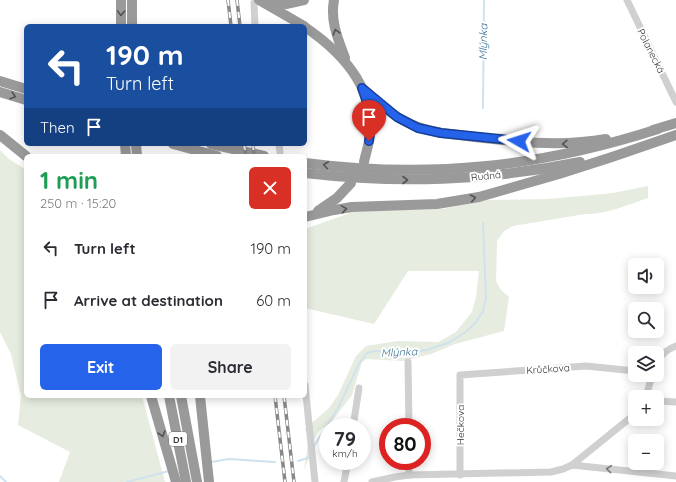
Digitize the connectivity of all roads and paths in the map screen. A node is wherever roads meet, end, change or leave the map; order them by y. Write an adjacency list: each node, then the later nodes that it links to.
1 (122, 0): 8 (highway, one-way to 8)
2 (132, 0): 9 (highway)
3 (304, 0): 7 (highway)
4 (334, 0): 13 (highway, one-way to 4)
5 (627, 0): 19 (street, Polanecká)
6 (258, 1): 7 (highway); 10 (street)
7 (276, 6): 11 (highway)
8 (121, 24)
9 (132, 24)
10 (255, 24)
11 (301, 24)
12 (307, 28): 13 (highway)
13 (346, 62): 16 (highway)
14 (0, 82): 15 (highway)
15 (24, 88)
16 (362, 88): 21 (highway, one-way to 16); 32 (highway)
17 (0, 92): 18 (highway, one-way to 18)
18 (24, 99)
19 (676, 102)
20 (676, 123): 21 (highway)
21 (658, 129): 33 (highway, Rudná, one-way to 33)
22 (676, 134): 24 (highway)
23 (0, 135): 29 (highway)
24 (663, 139): 35 (highway, Rudná, one-way to 24); 37 (highway, one-way to 24)
25 (180, 146): 30 (highway)
26 (220, 146): 31 (highway)
27 (279, 146): 28 (street)
28 (280, 152)
29 (24, 154)
30 (209, 154)
31 (255, 154)
32 (364, 162)
33 (307, 163)
34 (307, 173): 35 (highway, Rudná)
35 (347, 180): 36 (highway)
36 (307, 216)
37 (307, 217)
38 (676, 346): 39 (street)
39 (664, 352)
40 (408, 362): 52 (street)
41 (628, 371): 42 (street, Krůčkova)
42 (460, 375): 58 (street, Hečkova)
43 (358, 388): 51 (street)
44 (152, 398): 60 (highway, one-way to 60)
45 (169, 398): 61 (highway, D1)
46 (181, 398): 62 (highway, D1)
47 (200, 398): 63 (highway)
48 (306, 398): 64 (street)
49 (664, 401): 50 (street)
50 (676, 402)
51 (354, 418)
52 (409, 418)
53 (628, 420): 54 (street)
54 (572, 465): 58 (street); 59 (street, one-way to 54)
55 (346, 470): 65 (street)
56 (410, 470): 57 (street)
57 (410, 475): 58 (street); 66 (street)
58 (460, 475)
59 (676, 476)
60 (176, 482)
61 (186, 482)
62 (198, 482)
63 (209, 482)
64 (315, 482)
65 (344, 482)
66 (372, 482)

